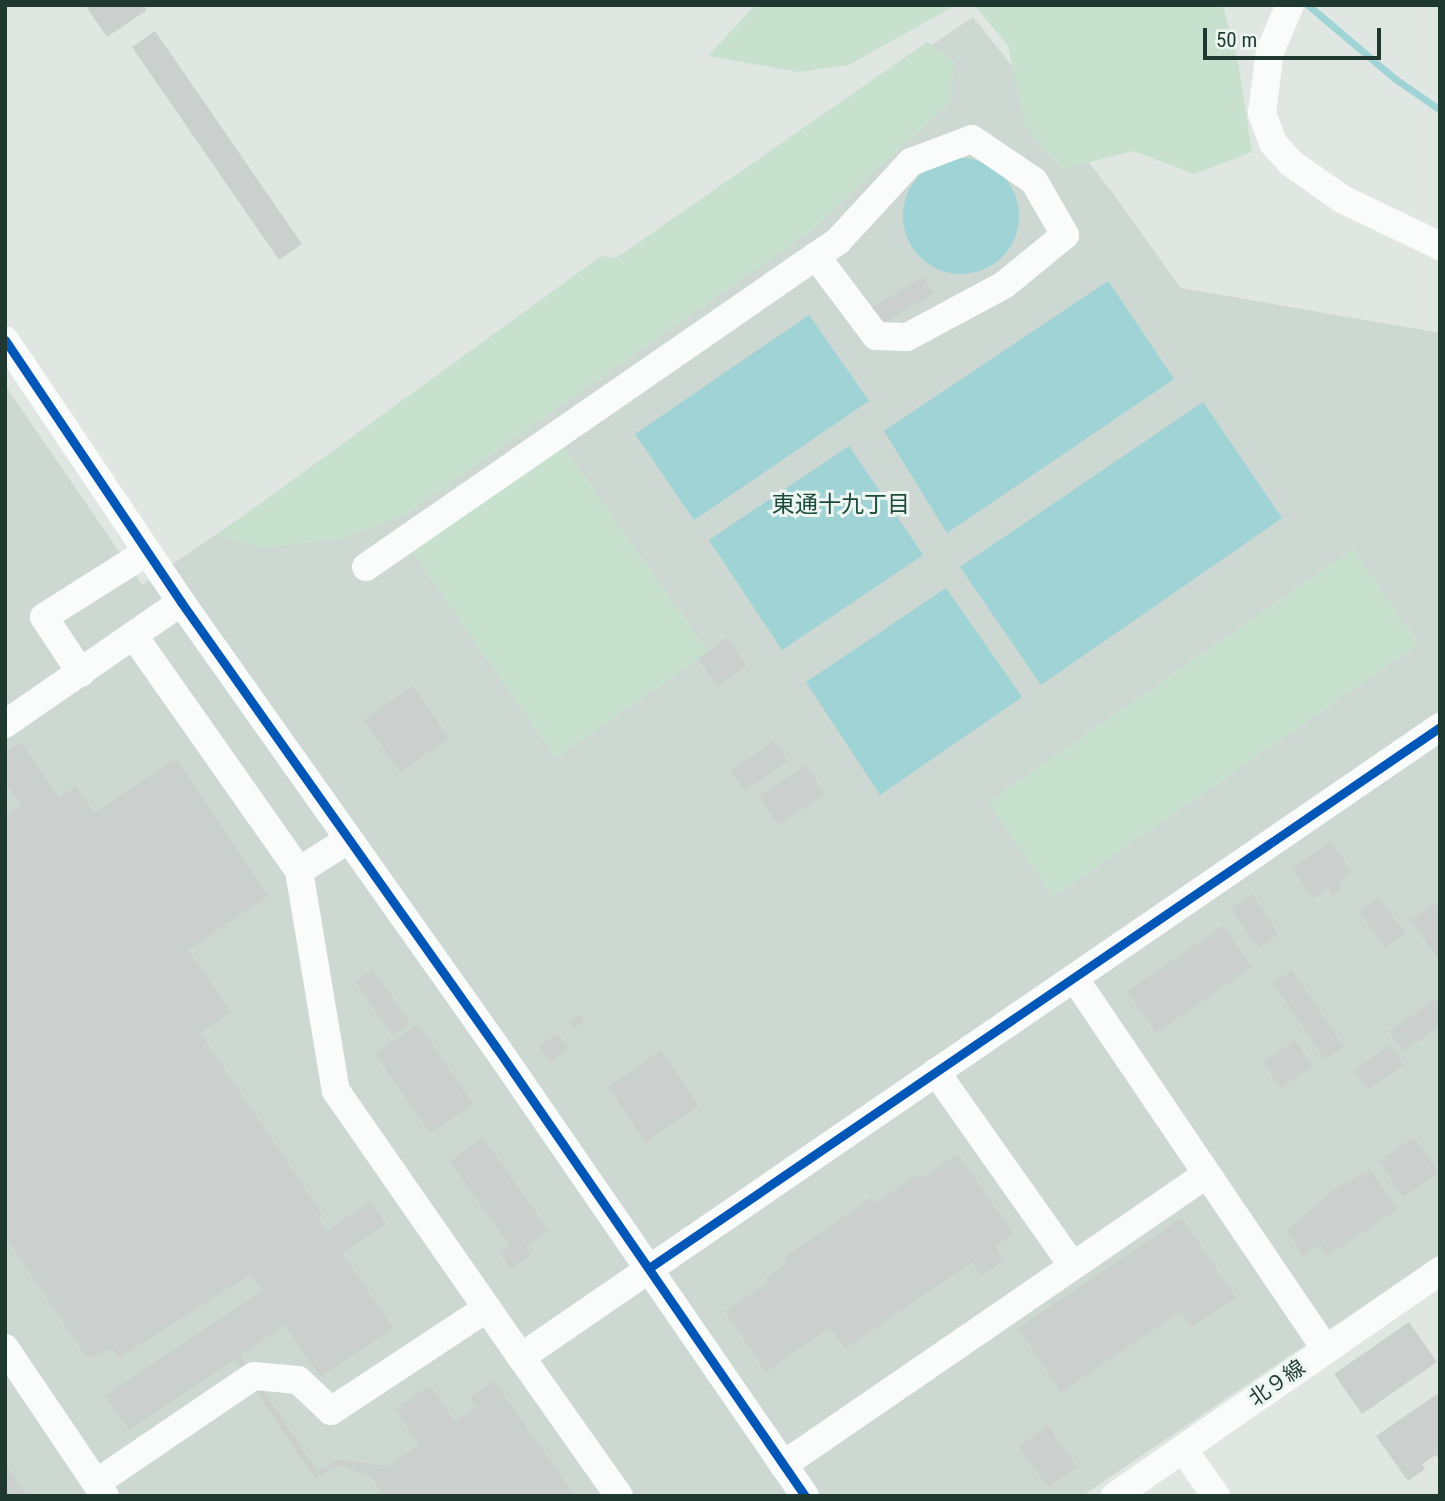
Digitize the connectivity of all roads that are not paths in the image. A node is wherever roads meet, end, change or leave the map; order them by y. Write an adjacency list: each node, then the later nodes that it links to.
1 (1290, 5): 2 (street)
2 (1440, 246)
3 (816, 256): 3 (street); 6 (street)
4 (5, 340): 5 (street)
5 (147, 552): 7 (street); 9 (street)
6 (366, 567)
7 (181, 603): 8 (street); 12 (street)
8 (134, 636): 9 (street); 13 (street)
9 (81, 673): 10 (street)
10 (5, 724)
11 (1440, 727): 14 (street)
12 (349, 839): 13 (street); 18 (street)
13 (299, 871): 20 (street)
14 (1075, 979): 15 (street); 16 (street)
15 (936, 1072): 17 (street); 18 (street)
16 (1207, 1174): 17 (street); 22 (street)
17 (1073, 1266): 25 (street)
18 (649, 1268): 23 (street); 25 (street)
19 (1440, 1271): 22 (street, 北９線)
20 (487, 1308): 23 (street); 26 (street)
21 (5, 1348): 26 (street)
22 (1326, 1350): 24 (street, 北９線)
23 (521, 1357): 27 (street)
24 (1183, 1448): 29 (street, 北９線); 30 (street)
25 (783, 1465): 28 (street)
26 (101, 1489)
27 (619, 1496)
28 (805, 1496)
29 (1115, 1496)
30 (1216, 1496)

